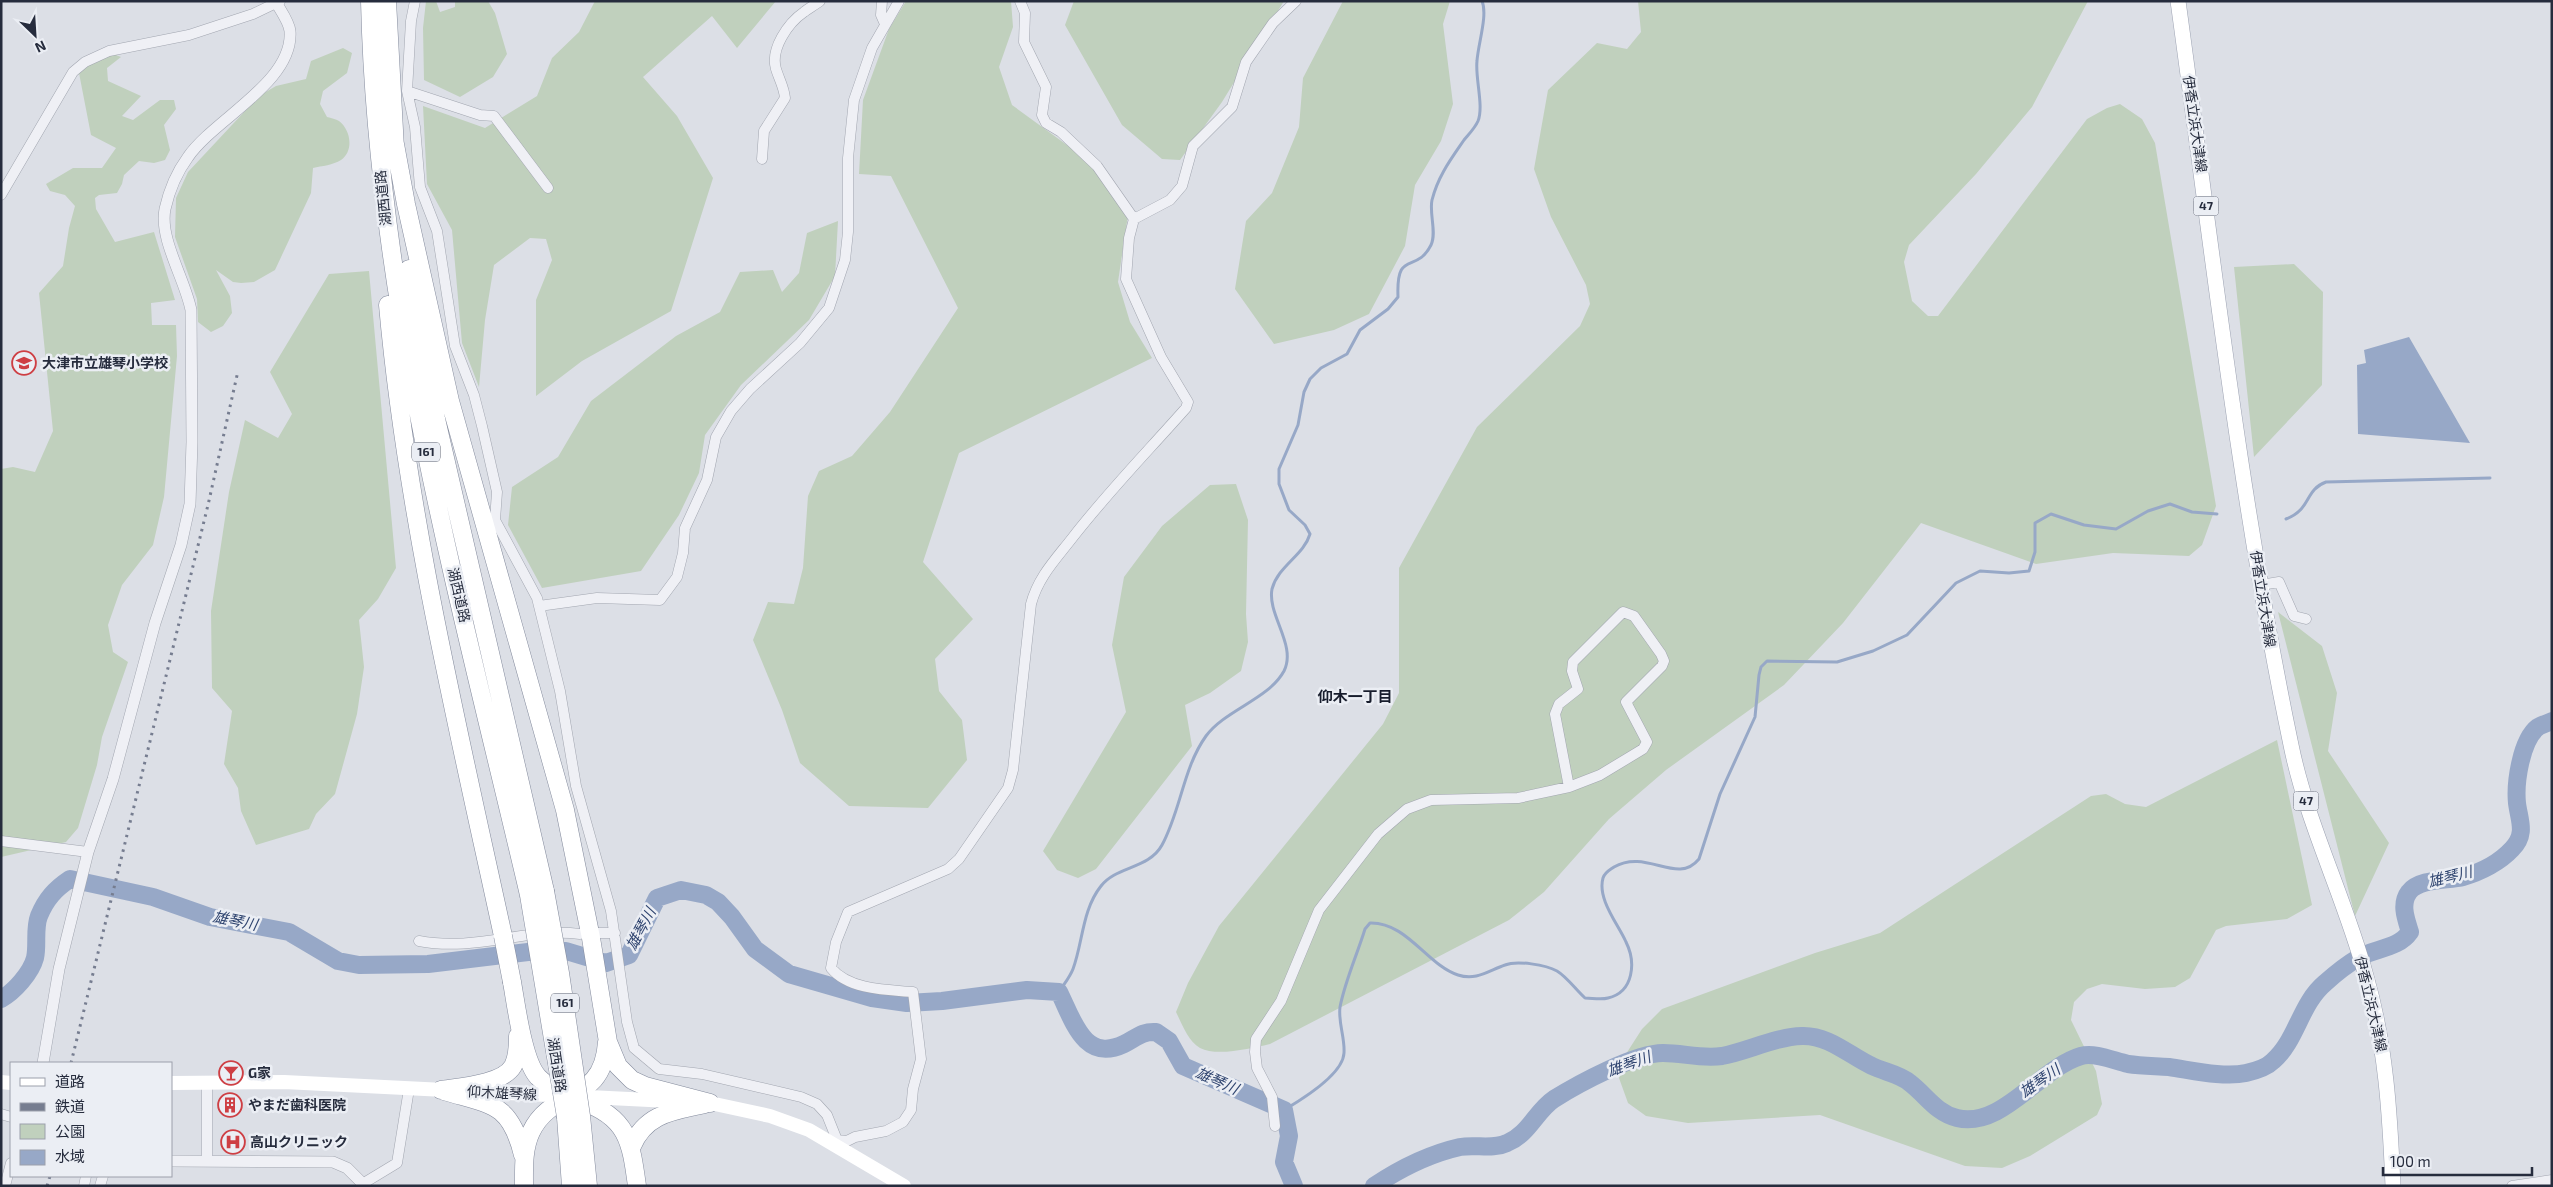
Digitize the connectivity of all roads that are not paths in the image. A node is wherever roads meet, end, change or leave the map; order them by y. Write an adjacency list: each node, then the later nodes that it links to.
1 (370, 1): 15 (highway, 湖西道路 / 161)
2 (387, 1): 13 (highway, 湖西道路 / 161)
3 (415, 1): 12 (street)
4 (820, 1): 14 (street)
5 (882, 1): 11 (street)
6 (899, 1): 11 (street)
7 (1020, 1): 18 (street)
8 (1296, 1): 18 (street)
9 (2178, 1): 19 (main road, 伊香立浜大津線 / 47)
10 (279, 2): 17 (street); 24 (street)
11 (885, 24): 20 (street)
12 (407, 91): 16 (street); 20 (street)
13 (394, 139): 25 (highway, 湖西道路 / 161); 26 (highway)
14 (762, 159)
15 (381, 176): 25 (highway, 湖西道路 / 161); 29 (highway, bridge)
16 (548, 188)
17 (1, 195)
18 (1134, 219): 40 (street)
19 (2261, 584): 21 (street); 54 (main road, 伊香立浜大津線 / 47)
20 (539, 606): 27 (street)
21 (2306, 619)
22 (1569, 787): 22 (street); 39 (street)
23 (1, 841): 24 (street)
24 (88, 852): 31 (street)
25 (537, 893): 38 (highway, 湖西道路 / 161, bridge)
26 (590, 935): 27 (street); 28 (street); 30 (highway)
27 (616, 938): 40 (street)
28 (420, 942)
29 (519, 1023): 35 (highway); 36 (highway)
30 (608, 1042): 36 (highway); 37 (highway)
31 (43, 1062)
32 (172, 1082): 33 (main road, 仰木雄琴線)
33 (208, 1082): 34 (main road, 仰木雄琴線); 44 (street)
34 (409, 1089): 35 (main road, 仰木雄琴線); 47 (street)
35 (441, 1090): 36 (main road, 仰木雄琴線); 42 (highway)
36 (570, 1097): 37 (main road, 仰木雄琴線); 41 (highway); 42 (highway)
37 (710, 1103): 40 (main road, 仰木雄琴線); 41 (highway)
38 (573, 1117): 50 (highway, 湖西道路 / 161); 51 (highway, 湖西道路 / 161)
39 (1275, 1126)
40 (836, 1143): 53 (main road, 仰木雄琴線)
41 (632, 1146): 52 (highway)
42 (524, 1158): 49 (highway)
43 (172, 1161): 44 (street)
44 (207, 1161): 47 (street)
45 (10, 1167): 48 (street)
46 (2552, 1180): 55 (street)
47 (365, 1184)
48 (5, 1186)
49 (524, 1186)
50 (571, 1186)
51 (588, 1186)
52 (637, 1186)
53 (904, 1186)
54 (2393, 1186)
55 (2512, 1186)

